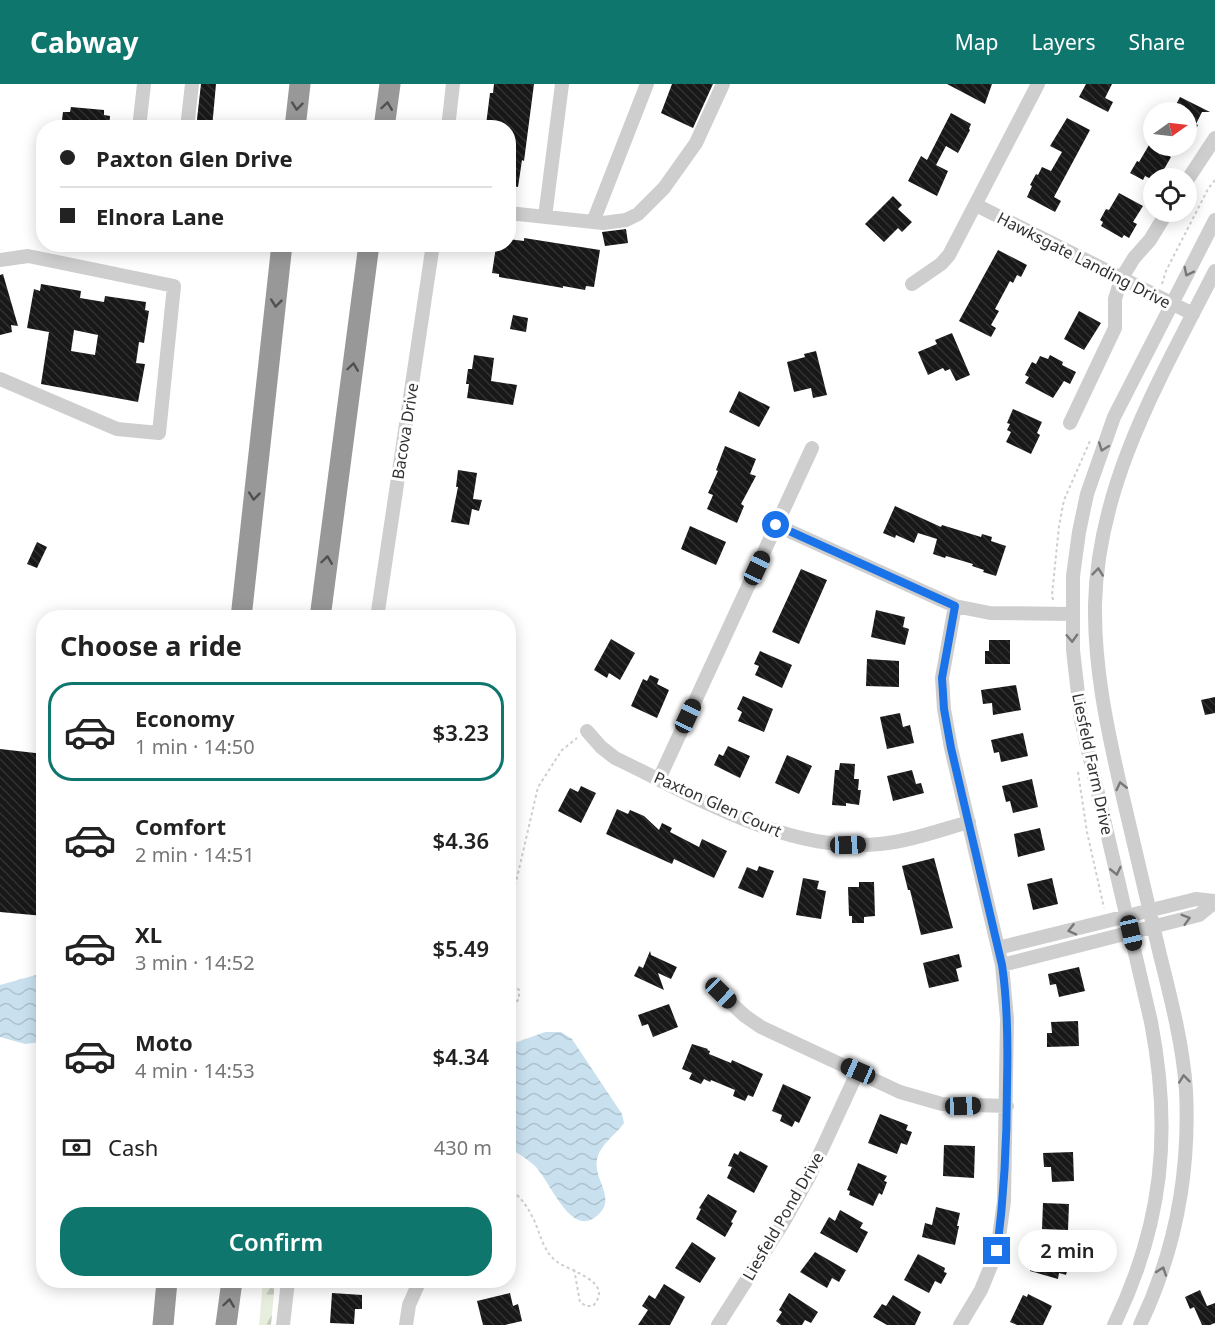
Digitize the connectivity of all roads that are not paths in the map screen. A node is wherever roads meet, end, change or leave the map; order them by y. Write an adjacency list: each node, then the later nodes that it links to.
1 (144, 84): 10 (street)
2 (192, 84): 11 (street)
3 (300, 84): 12 (highway, one-way to 12)
4 (390, 84): 13 (highway, one-way to 4)
5 (453, 84): 14 (street)
6 (562, 84): 19 (street)
7 (647, 84): 21 (street)
8 (723, 84): 21 (street)
9 (1038, 84): 17 (street)
10 (141, 120)
11 (188, 120)
12 (296, 120)
13 (385, 120)
14 (449, 120)
15 (1215, 138): 16 (street)
16 (1195, 168)
17 (976, 205): 28 (street, Hawksgate Landing Drive); 29 (street)
18 (516, 214): 19 (street)
19 (545, 217): 21 (street)
20 (1215, 220): 30 (street, Liesfeld Farm Drive, one-way to 30)
21 (593, 222)
22 (1161, 222): 28 (street)
23 (281, 252): 37 (highway, one-way to 37)
24 (368, 252): 38 (highway, one-way to 24)
25 (432, 252): 39 (street, Bacova Drive)
26 (0, 260): 32 (street)
27 (1215, 271): 31 (street, Liesfeld Farm Drive)
28 (1121, 279): 30 (street, Hawksgate Landing Drive); 33 (street)
29 (912, 284)
30 (1172, 304): 31 (street, Hawksgate Landing Drive); 40 (street, Liesfeld Farm Drive, one-way to 40)
31 (1193, 314): 45 (street, Liesfeld Farm Drive, one-way to 31)
32 (0, 378)
33 (1070, 423)
34 (812, 448): 35 (street)
35 (776, 525): 36 (street); 42 (street)
36 (955, 606): 40 (street); 43 (street)
37 (242, 610)
38 (321, 610)
39 (378, 610)
40 (1072, 614): 46 (street, Liesfeld Farm Drive, one-way to 46)
41 (586, 730): 42 (street, Paxton Glen Court)
42 (659, 779): 43 (street, Paxton Glen Court)
43 (969, 822): 49 (street)
44 (1215, 901): 45 (street); 47 (street, one-way to 44)
45 (1150, 911): 46 (street); 47 (street, Liesfeld Farm Drive)
46 (1127, 916): 48 (street, Liesfeld Farm Drive); 49 (street, one-way to 49)
47 (1154, 928): 48 (street); 65 (street, Liesfeld Farm Drive, one-way to 47)
48 (1131, 933): 50 (street); 64 (street, Liesfeld Farm Drive)
49 (998, 948): 50 (street)
50 (1002, 965): 53 (street)
51 (721, 993): 52 (street)
52 (858, 1071): 53 (street); 62 (street, Liesfeld Pond Drive)
53 (1007, 1106): 63 (street)
54 (166, 1288): 58 (highway)
55 (231, 1288): 59 (highway, one-way to 55)
56 (287, 1288): 60 (street)
57 (417, 1288): 61 (street)
58 (163, 1325)
59 (226, 1325)
60 (283, 1325)
61 (406, 1325)
62 (718, 1325)
63 (960, 1325)
64 (1114, 1325)
65 (1140, 1325)

